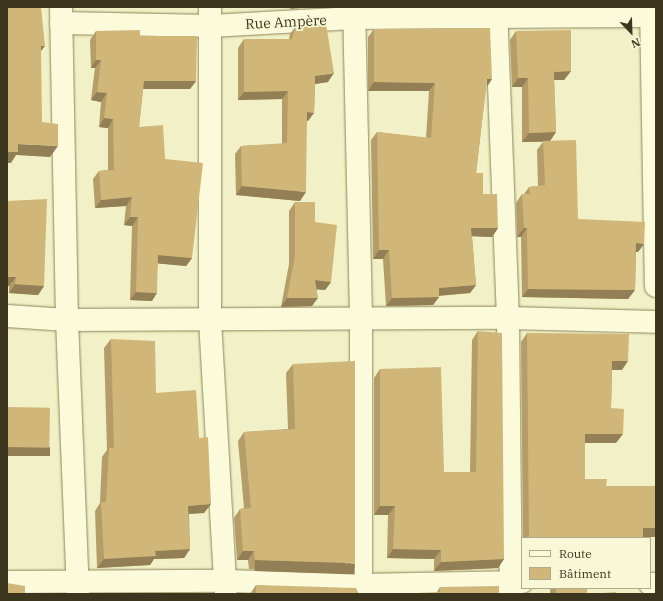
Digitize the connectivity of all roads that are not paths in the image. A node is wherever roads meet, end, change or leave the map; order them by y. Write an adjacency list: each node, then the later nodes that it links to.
1 (354, 12): 2 (street, Rue Ampère); 5 (street, Rue Ampère); 9 (street)
2 (496, 13): 3 (street, Rue Ampère); 8 (street)
3 (653, 13): 6 (street)
4 (61, 15): 5 (street, Rue Ampère); 10 (street)
5 (210, 17): 11 (street)
6 (656, 286)
7 (7, 316): 10 (street)
8 (508, 318): 9 (street); 12 (street); 14 (street)
9 (361, 319): 11 (street); 17 (street)
10 (67, 320): 11 (street); 15 (street)
11 (210, 320): 16 (street)
12 (656, 322)
13 (7, 582): 15 (street)
14 (515, 586): 17 (street)
15 (78, 588): 16 (street)
16 (226, 588): 17 (street)
17 (360, 590)

